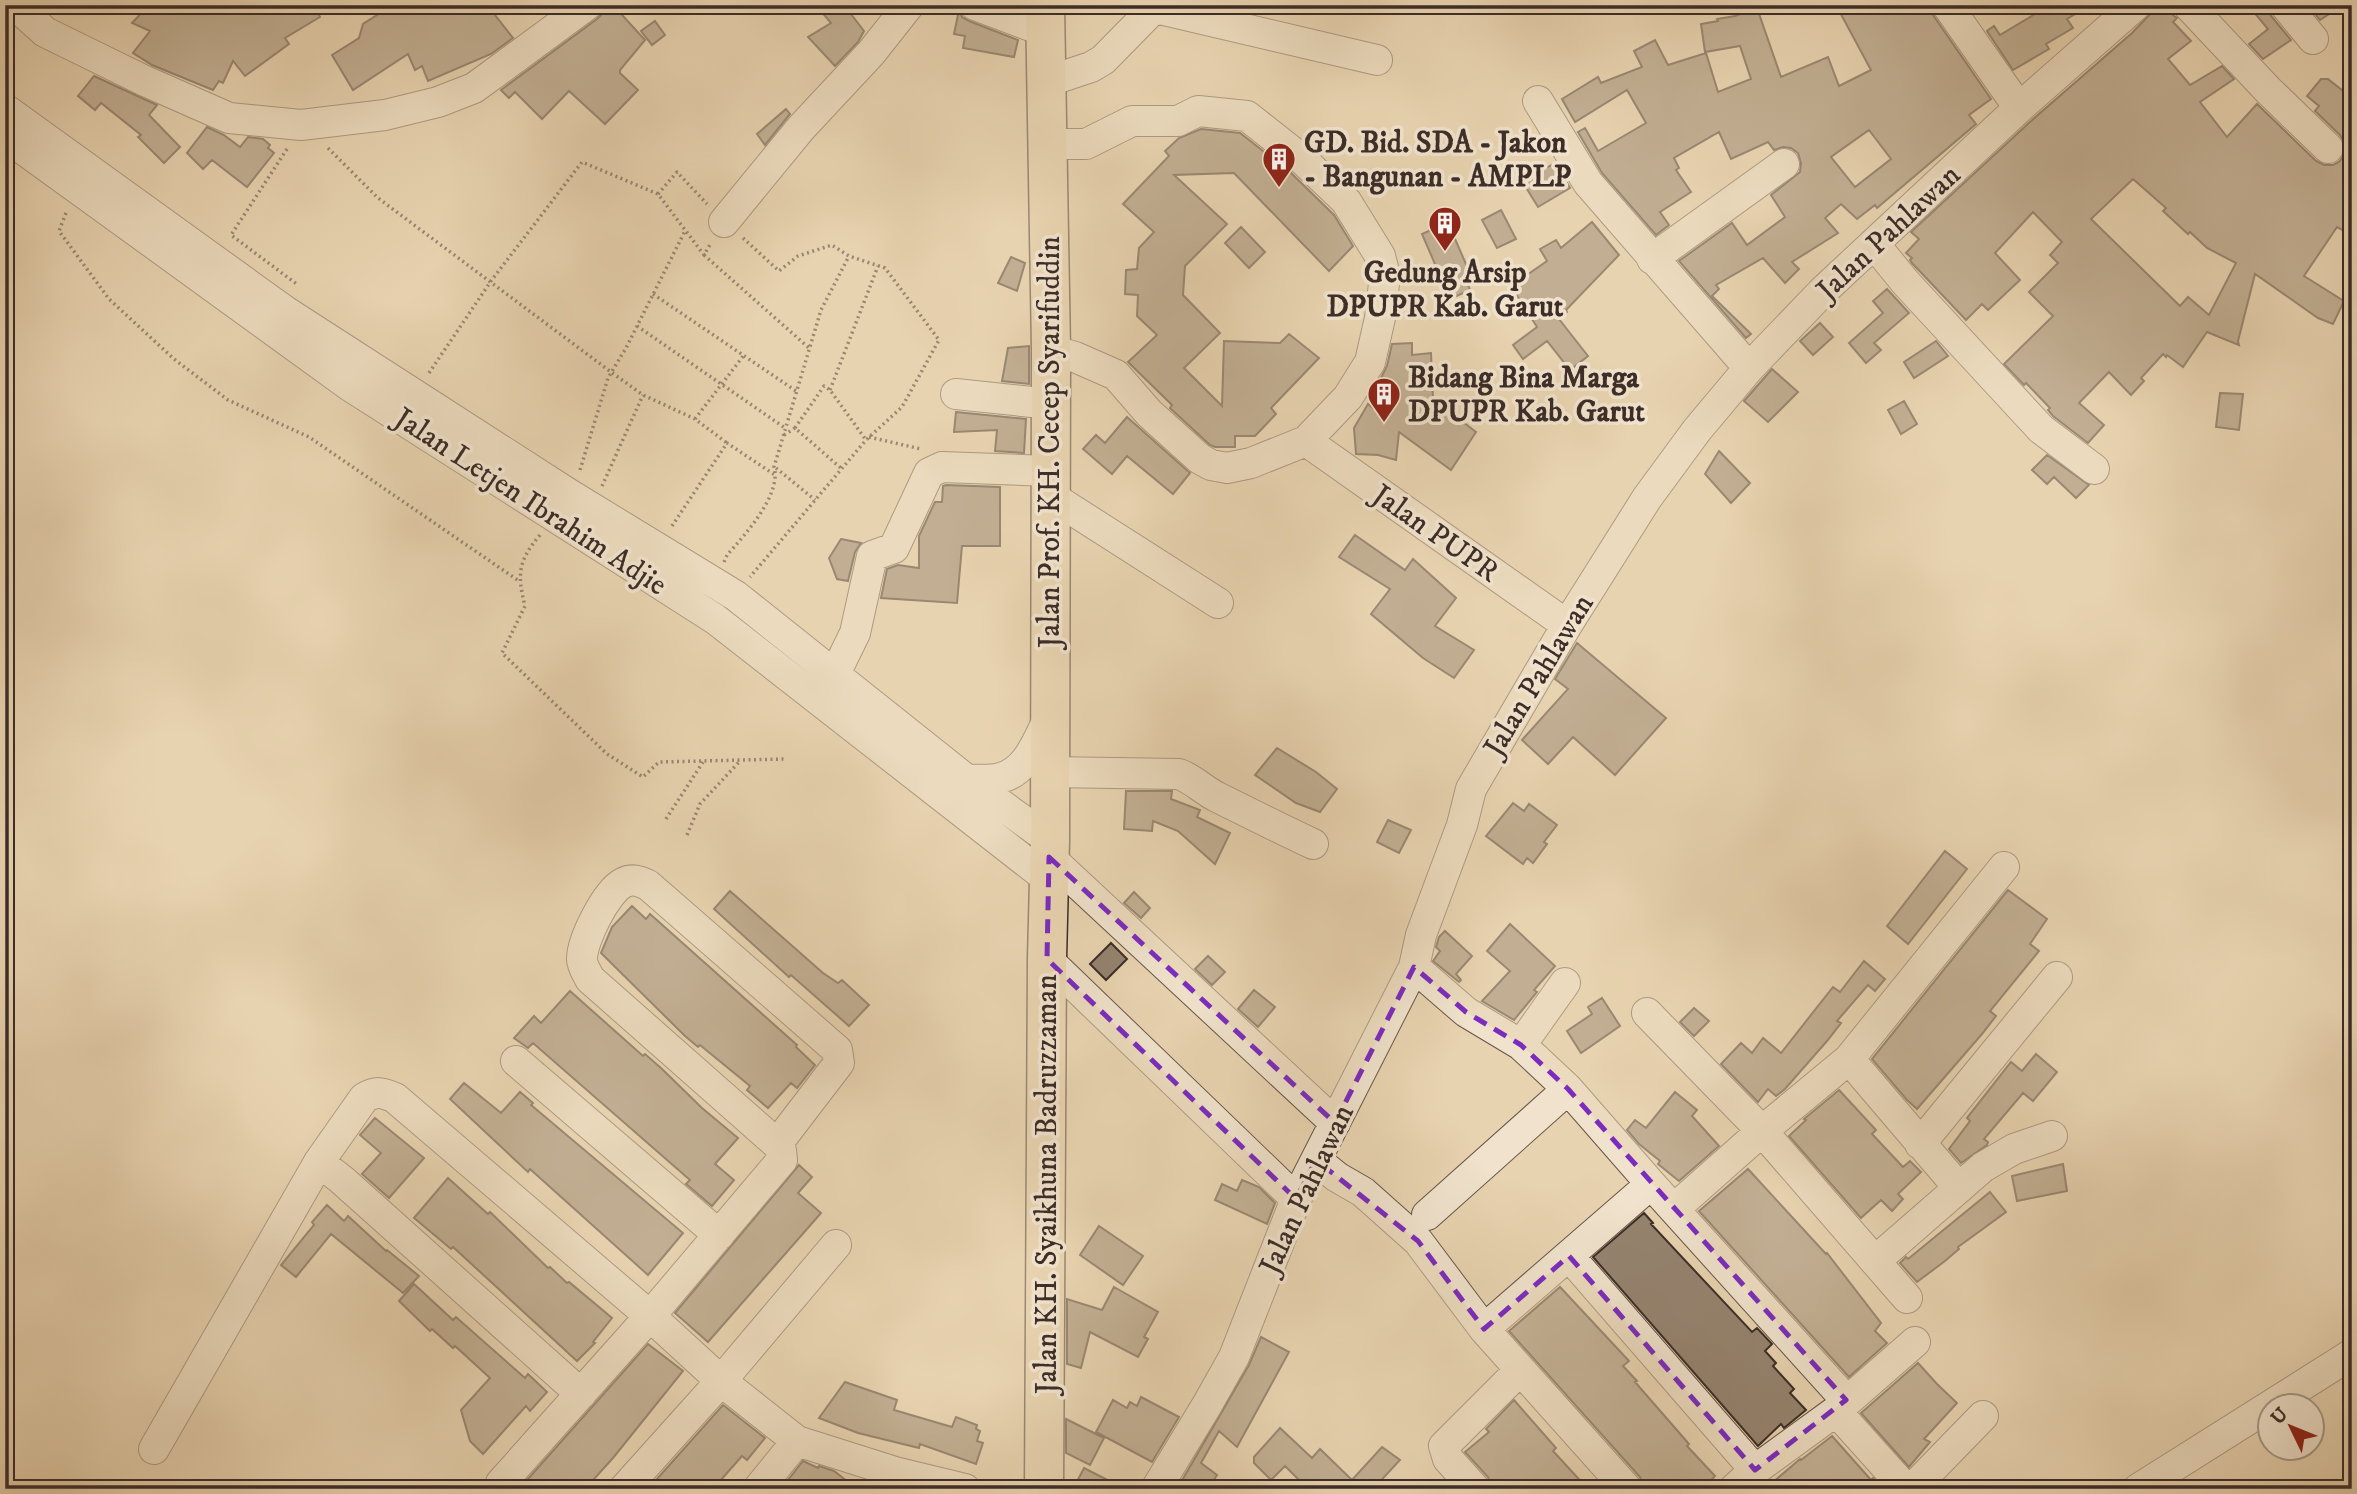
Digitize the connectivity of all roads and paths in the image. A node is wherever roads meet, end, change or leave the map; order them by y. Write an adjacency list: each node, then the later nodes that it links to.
1 (15, 5): 17 (street)
2 (586, 5): 17 (street)
3 (909, 5): 24 (street)
4 (975, 5): 10 (street)
5 (1947, 5): 15 (street)
6 (2136, 5): 15 (street, Jalan Pahlawan)
7 (2188, 5): 20 (street)
8 (2285, 5): 11 (street)
9 (1156, 6): 12 (street); 13 (street)
10 (1045, 18): 13 (main road, Jalan Prof. KH. Cecep Syarifuddin)
11 (2313, 39)
12 (1377, 60)
13 (1046, 82): 19 (main road, Jalan Prof. KH. Cecep Syarifuddin)
14 (1538, 101): 29 (street)
15 (2019, 108): 26 (street, Jalan Pahlawan)
16 (5, 109): 59 (street, Jalan Letjen Ibrahim Adjie)
17 (304, 124): 31 (path); 32 (path)
18 (5, 136): 22 (street, Jalan Letjen Ibrahim Adjie)
19 (1047, 144): 36 (main road, Jalan Prof. KH. Cecep Syarifuddin); 52 (street)
20 (2328, 148)
21 (1784, 164): 29 (street)
22 (76, 187): 63 (path); 77 (street, Jalan Letjen Ibrahim Adjie)
23 (658, 194): 24 (path); 25 (path); 31 (path)
24 (724, 222): 27 (path); 28 (path)
25 (685, 231): 27 (path); 33 (path)
26 (1875, 245): 38 (street, Jalan Pahlawan); 56 (street)
27 (704, 255): 35 (path)
28 (849, 256): 30 (path); 35 (path)
29 (1652, 259): 38 (street)
30 (877, 266): 42 (path); 51 (path)
31 (491, 281): 39 (path); 40 (path)
32 (298, 285)
33 (653, 294): 34 (path); 37 (path)
34 (637, 326): 39 (path); 41 (path)
35 (809, 348): 43 (path)
36 (1051, 349): 46 (main road, Jalan Prof. KH. Cecep Syarifuddin); 52 (street)
37 (744, 355): 41 (path); 43 (path)
38 (1749, 368): 66 (street, Jalan Pahlawan)
39 (611, 372): 44 (path); 59 (path)
40 (424, 380)
41 (722, 385): 47 (path); 49 (path)
42 (830, 390): 48 (path); 51 (path)
43 (796, 391): 49 (path)
44 (643, 394): 47 (path); 59 (path)
45 (956, 394): 46 (street)
46 (1051, 404): 58 (main road, Jalan Prof. KH. Cecep Syarifuddin)
47 (695, 419): 53 (path)
48 (795, 428): 50 (path); 55 (path)
49 (785, 429): 50 (path)
50 (782, 436): 54 (path)
51 (866, 440): 55 (path)
52 (1306, 441): 66 (street, Jalan PUPR)
53 (727, 443): 57 (path); 62 (path)
54 (774, 467): 57 (path); 60 (path)
55 (842, 469): 60 (path)
56 (2094, 469)
57 (777, 476): 64 (path)
58 (1050, 483): 65 (street); 67 (street); 68 (main road, Jalan Prof. KH. Cecep Syarifuddin)
59 (581, 500): 62 (street, Jalan Letjen Ibrahim Adjie)
60 (815, 500): 64 (path)
61 (538, 538): 63 (path)
62 (658, 548): 64 (street, Jalan Letjen Ibrahim Adjie)
63 (519, 581): 71 (path)
64 (725, 589): 67 (street, Jalan Letjen Ibrahim Adjie)
65 (1218, 603)
66 (1567, 625): 80 (street, Jalan Pahlawan)
67 (835, 674): 73 (street, Jalan Letjen Ibrahim Adjie)
68 (1049, 716): 72 (main road, Jalan Prof. KH. Cecep Syarifuddin); 73 (street)
69 (785, 759): 70 (path)
70 (741, 760): 71 (path); 75 (path)
71 (704, 761): 74 (path)
72 (1049, 772): 76 (street); 77 (main road, Jalan Prof. KH. Cecep Syarifuddin)
73 (967, 780): 77 (street, Jalan Letjen Ibrahim Adjie)
74 (666, 819)
75 (687, 835)
76 (1313, 844)
77 (1049, 859): 79 (main road, Jalan KH. Syaikhuna Badruzzaman); 88 (street)
78 (2004, 867): 85 (street)
79 (1047, 959): 97 (street); 123 (main road, Jalan KH. Syaikhuna Badruzzaman)
80 (1414, 967): 84 (street); 88 (street, Jalan Pahlawan)
81 (2057, 977): 92 (street)
82 (1565, 983): 84 (street)
83 (1647, 1013): 89 (street)
84 (1521, 1045): 87 (street)
85 (1849, 1059): 89 (street); 92 (street)
86 (516, 1061): 100 (street)
87 (1568, 1089): 95 (street); 99 (street)
88 (1335, 1123): 93 (street, Jalan Pahlawan)
89 (1762, 1132): 98 (street); 103 (street)
90 (2052, 1136): 96 (street)
91 (777, 1144): 91 (street); 100 (street)
92 (1920, 1144): 96 (street)
93 (1316, 1160): 97 (street, Jalan Pahlawan); 106 (street)
94 (319, 1162): 105 (street); 111 (street); 115 (street)
95 (1651, 1184): 98 (street); 102 (street)
96 (1959, 1188): 103 (street)
97 (1296, 1199): 124 (street, Jalan Pahlawan)
98 (1674, 1209): 112 (street)
99 (1427, 1215)
100 (719, 1235): 105 (street)
101 (836, 1245): 110 (street)
102 (1569, 1256): 106 (street); 117 (street)
103 (1875, 1261): 104 (street)
104 (1907, 1298)
105 (650, 1316): 110 (street); 111 (street)
106 (1484, 1329): 109 (street)
107 (1915, 1342): 112 (street)
108 (2352, 1354): 127 (street)
109 (1520, 1370): 125 (street); 126 (street)
110 (721, 1381): 114 (street); 120 (street)
111 (581, 1394): 119 (street)
112 (1841, 1405): 117 (street); 118 (street)
113 (1983, 1416): 118 (street)
114 (797, 1441): 116 (street); 121 (street)
115 (154, 1449)
116 (890, 1480): 122 (street)
117 (1744, 1480)
118 (1918, 1486)
119 (501, 1489)
120 (624, 1489)
121 (758, 1489)
122 (965, 1489)
123 (1044, 1489)
124 (1156, 1489)
125 (1475, 1489)
126 (1627, 1489)
127 (2138, 1489)

